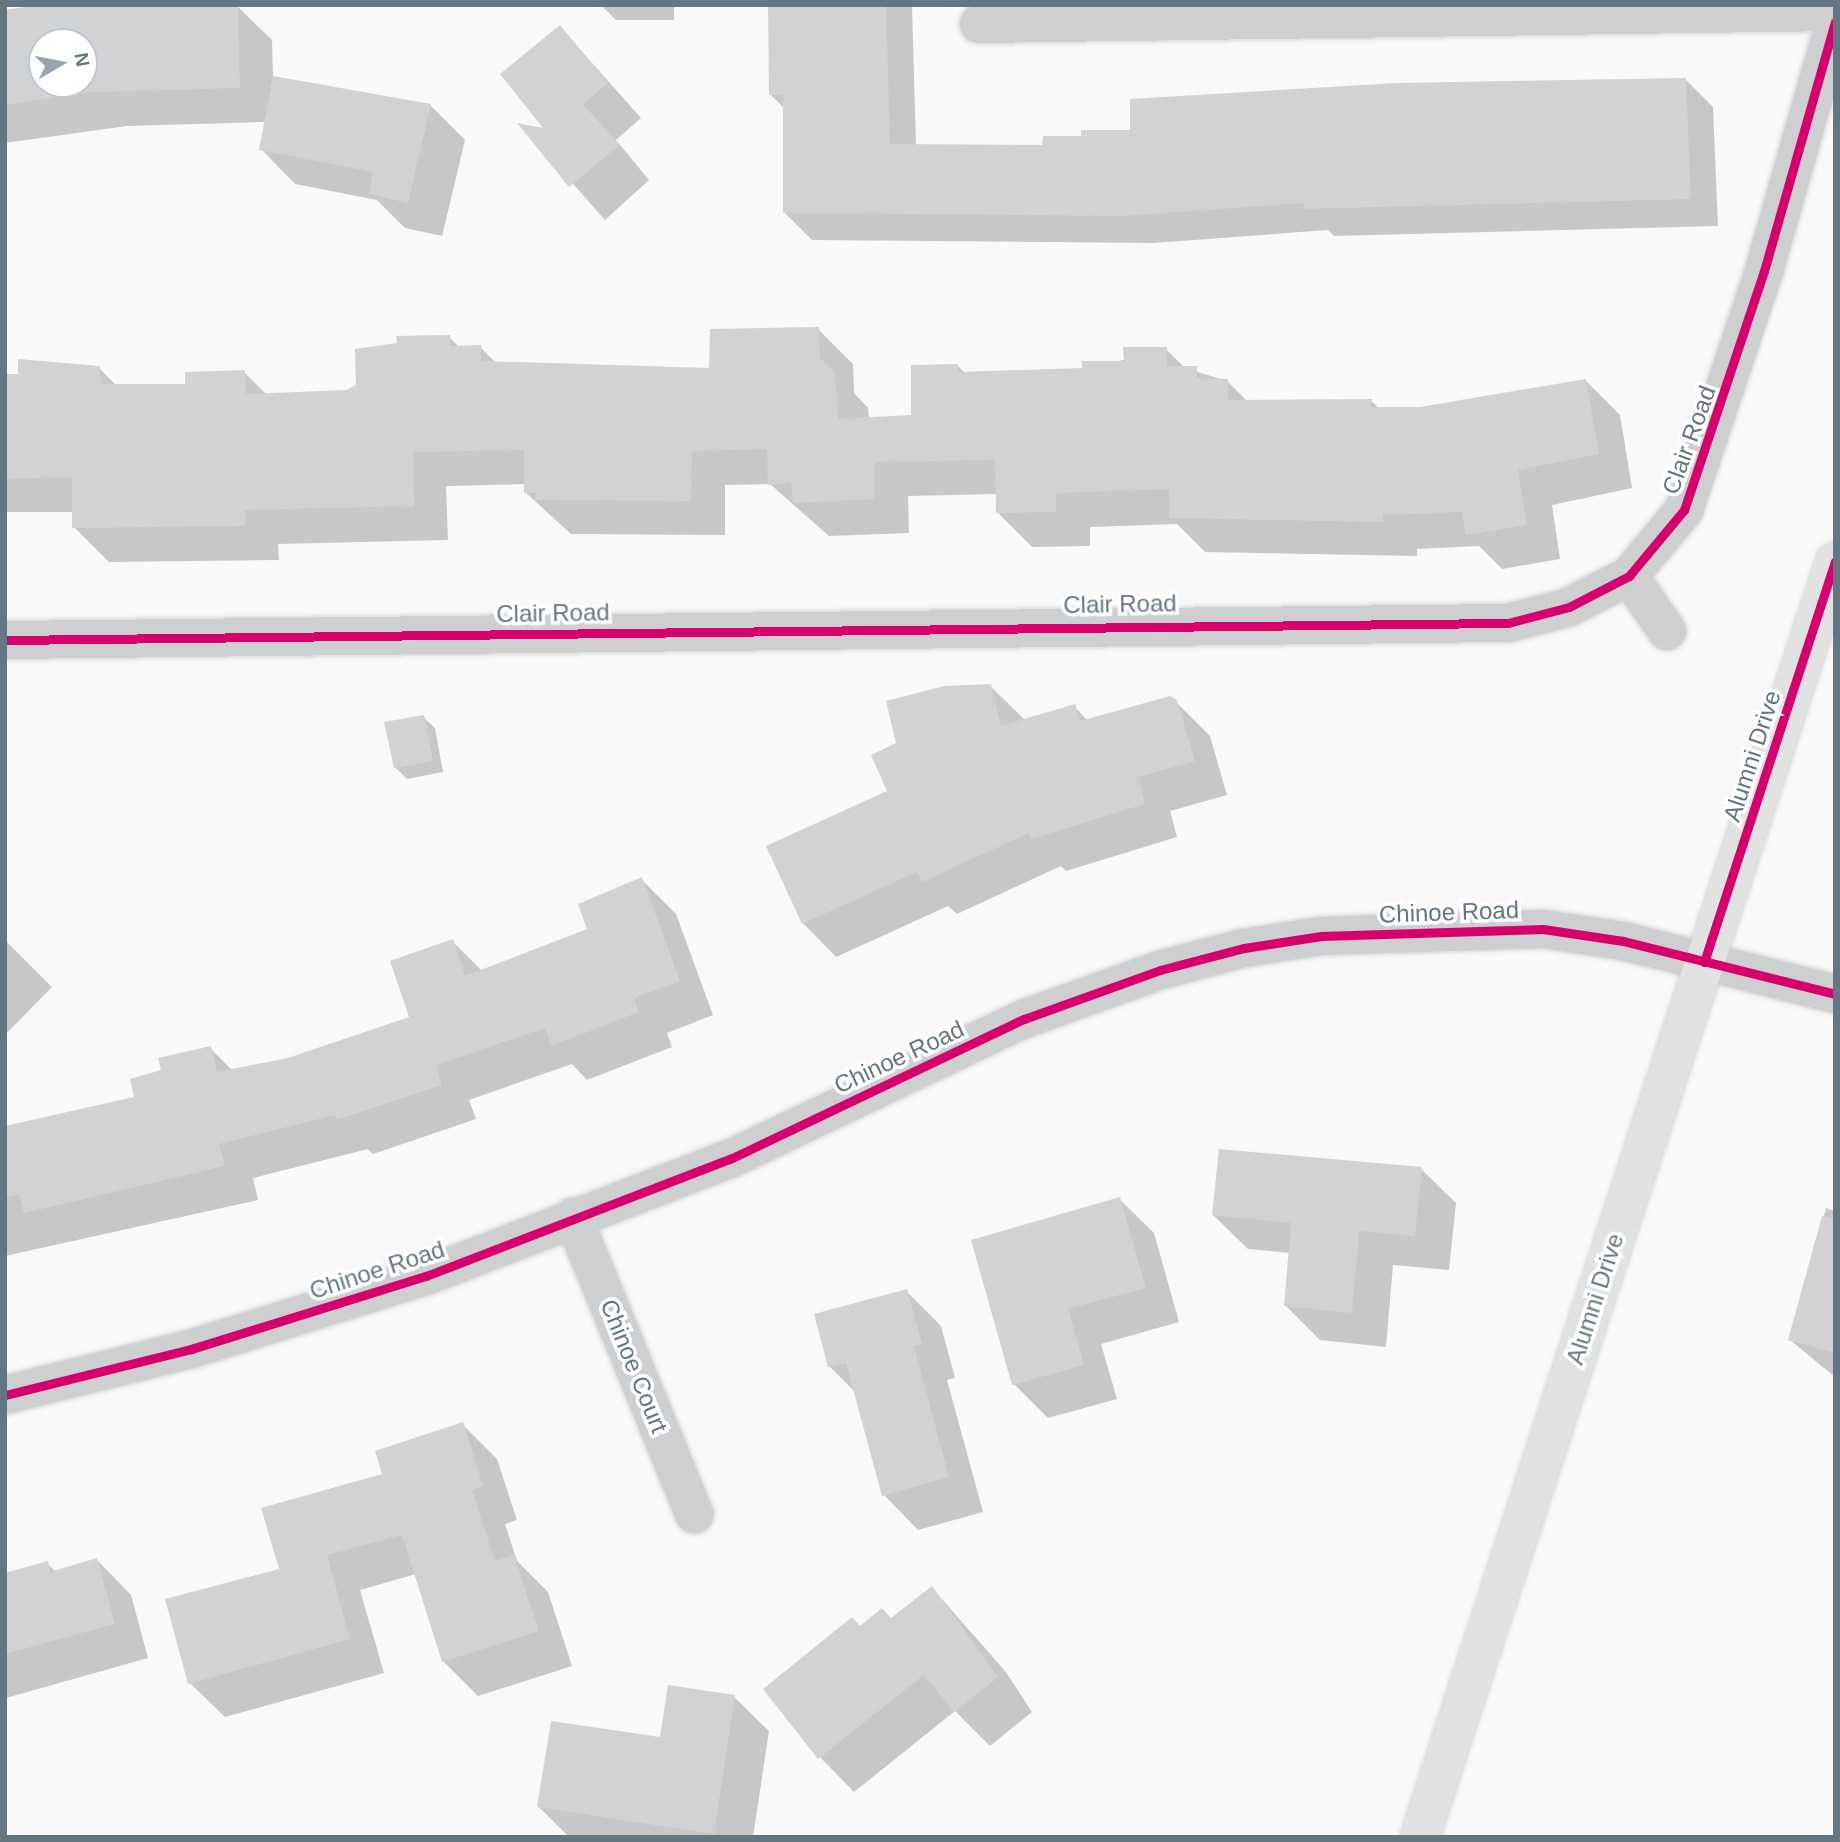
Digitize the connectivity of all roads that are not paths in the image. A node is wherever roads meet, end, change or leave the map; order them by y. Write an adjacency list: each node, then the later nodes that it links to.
1 (1835, 12): 3 (street)
2 (1835, 22): 5 (street, Clair Road)
3 (979, 24)
4 (1835, 562): 8 (main road, Alumni Drive)
5 (1629, 576): 6 (street); 7 (street, Clair Road)
6 (1667, 631)
7 (5, 640)
8 (1704, 962): 9 (street, Chinoe Road); 10 (street, Chinoe Road); 13 (main road, Alumni Drive)
9 (1835, 994)
10 (573, 1217): 11 (street, Chinoe Road); 12 (street, Chinoe Court)
11 (5, 1395)
12 (694, 1514)
13 (1420, 1837)

